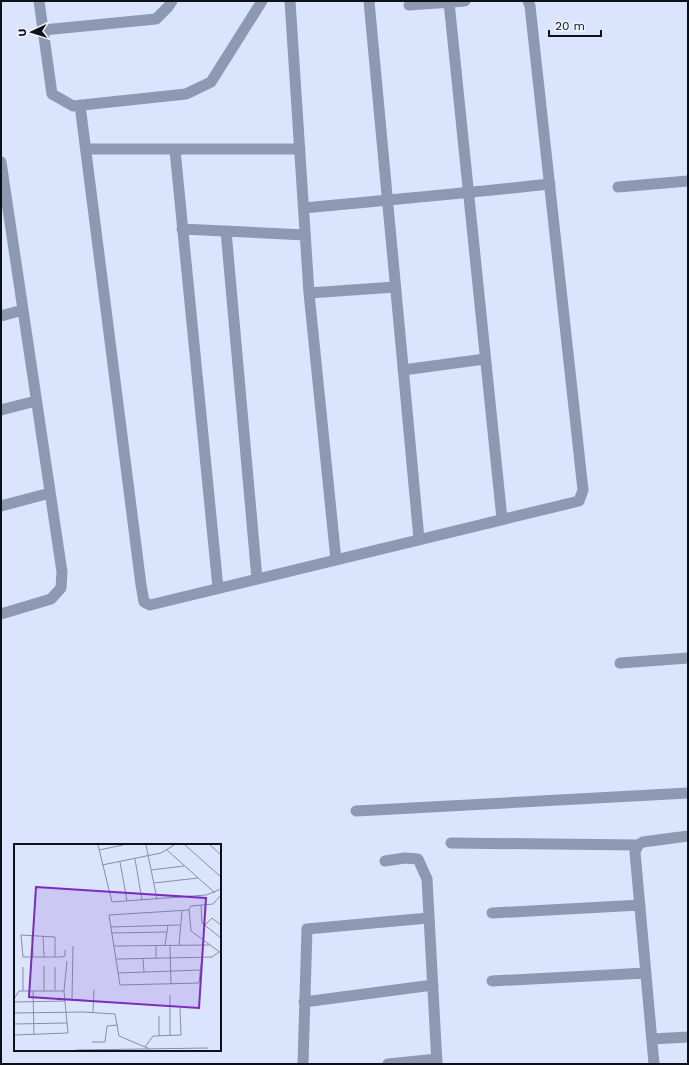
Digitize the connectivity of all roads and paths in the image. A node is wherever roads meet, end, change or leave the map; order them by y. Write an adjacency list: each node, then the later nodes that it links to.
1 (39, 1): 10 (street)
2 (262, 1): 11 (street)
3 (290, 1): 13 (street)
4 (369, 1): 20 (street)
5 (465, 1): 8 (street)
6 (528, 1): 17 (street)
7 (170, 2): 10 (street)
8 (449, 2): 9 (street); 19 (street)
9 (409, 5)
10 (43, 30): 11 (street)
11 (80, 105): 12 (street)
12 (86, 149): 14 (street); 39 (street)
13 (300, 149): 14 (street); 21 (street)
14 (175, 150): 22 (street)
15 (1, 162): 27 (street)
16 (688, 181): 18 (street)
17 (550, 184): 19 (street); 35 (street)
18 (618, 187)
19 (469, 193): 20 (street); 29 (street)
20 (387, 199): 21 (street); 25 (street)
21 (304, 208): 24 (street)
22 (182, 229): 23 (street); 39 (street)
23 (226, 231): 24 (street); 38 (street)
24 (305, 235): 26 (street)
25 (395, 287): 26 (street); 30 (street)
26 (309, 293): 37 (street)
27 (23, 310): 28 (street); 31 (street)
28 (1, 316)
29 (485, 359): 30 (street); 35 (street)
30 (403, 370): 36 (street)
31 (36, 401): 32 (street); 33 (street)
32 (1, 410)
33 (50, 493): 34 (street); 40 (street)
34 (1, 506)
35 (502, 519): 36 (street)
36 (419, 539): 37 (street)
37 (336, 560): 38 (street)
38 (257, 579): 39 (street)
39 (218, 588)
40 (1, 614)
41 (688, 658): 42 (street)
42 (620, 662)
43 (688, 793): 44 (street)
44 (356, 812)
45 (688, 836): 47 (street)
46 (451, 843): 47 (street)
47 (638, 845): 49 (street)
48 (385, 861): 51 (street)
49 (640, 905): 50 (street); 52 (street)
50 (492, 913)
51 (428, 918): 54 (street); 55 (street)
52 (646, 973): 53 (street); 57 (street)
53 (492, 980)
54 (433, 985): 55 (street); 58 (street)
55 (304, 1002): 59 (street)
56 (688, 1036): 57 (street)
57 (652, 1039): 61 (street)
58 (437, 1061): 60 (street)
59 (303, 1064)
60 (388, 1064)
61 (654, 1064)

